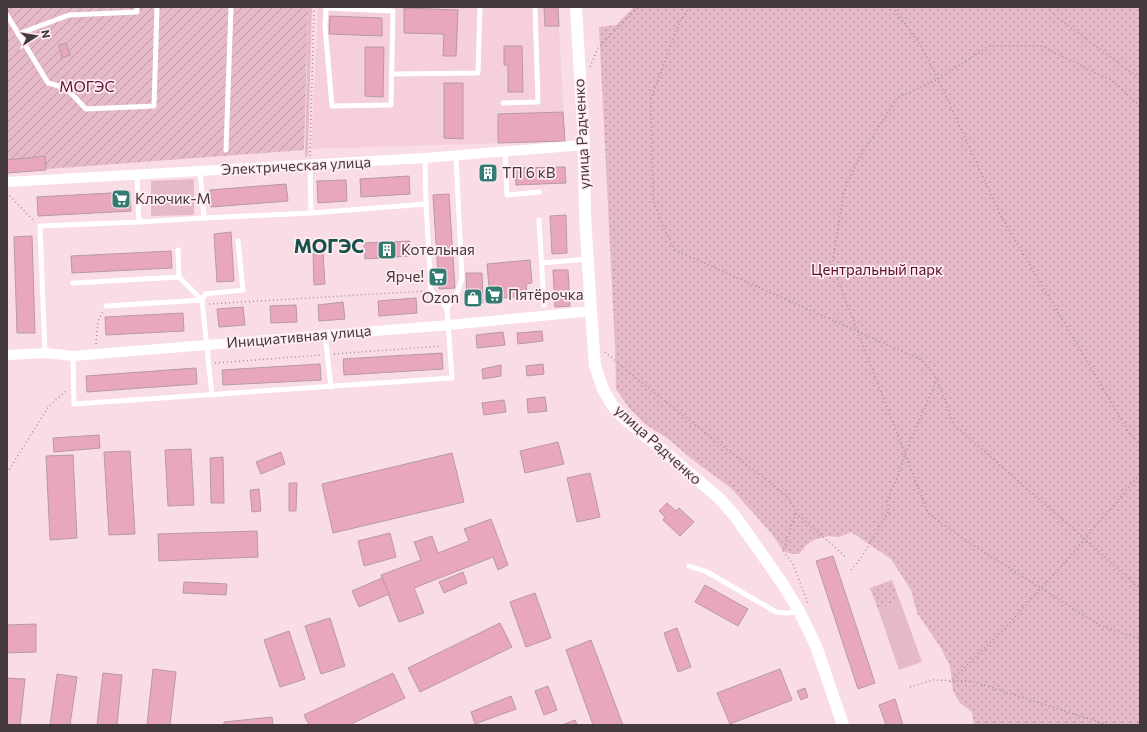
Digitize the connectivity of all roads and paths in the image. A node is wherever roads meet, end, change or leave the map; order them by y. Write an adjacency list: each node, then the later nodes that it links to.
1 (137, 7): 13 (lane)
2 (157, 7): 13 (lane)
3 (231, 7): 21 (lane)
4 (314, 7): 25 (path)
5 (480, 7): 15 (lane)
6 (535, 7): 18 (lane)
7 (576, 7): 20 (street, улица Радченко)
8 (639, 7): 14 (path)
9 (690, 7): 50 (path)
10 (893, 7): 16 (path)
11 (1047, 7): 17 (path)
12 (7, 15): 13 (lane)
13 (18, 34)
14 (590, 68)
15 (392, 74): 15 (lane)
16 (938, 79): 19 (path); 50 (path); 62 (path)
17 (1140, 79)
18 (503, 103)
19 (1140, 106)
20 (584, 145): 22 (street, Электрическая улица); 39 (street, улица Радченко)
21 (226, 150)
22 (505, 152): 23 (street, Электрическая улица); 29 (lane)
23 (456, 156): 24 (street, Электрическая улица); 47 (lane)
24 (425, 158): 25 (street, Электрическая улица); 31 (lane)
25 (310, 166): 26 (street, Электрическая улица); 32 (lane)
26 (200, 171): 27 (street, Электрическая улица); 33 (lane)
27 (137, 174): 28 (street, Электрическая улица); 35 (lane)
28 (7, 182)
29 (539, 192)
30 (7, 193): 36 (path)
31 (426, 204): 32 (lane); 43 (lane)
32 (311, 213): 33 (lane)
33 (204, 218): 35 (lane)
34 (539, 220): 40 (lane)
35 (139, 222): 36 (lane)
36 (40, 226): 54 (lane)
37 (238, 240): 44 (lane)
38 (178, 250): 41 (lane)
39 (588, 259): 40 (lane); 48 (street, улица Радченко)
40 (542, 263): 45 (lane)
41 (179, 277): 42 (lane); 44 (lane)
42 (73, 283)
43 (431, 291): 44 (path); 47 (lane)
44 (202, 302): 46 (lane); 52 (lane)
45 (544, 305)
46 (106, 306): 55 (path)
47 (447, 308): 49 (lane)
48 (591, 311): 49 (street, Инициативная улица); 73 (street, улица Радченко)
49 (449, 325): 51 (street, Инициативная улица); 60 (lane)
50 (857, 331): 58 (path); 63 (path)
51 (325, 335): 52 (street, Инициативная улица); 60 (lane)
52 (206, 345): 55 (street, Инициативная улица); 61 (lane)
53 (604, 346): 66 (path)
54 (45, 353): 56 (street, Инициативная улица); 57 (street, Инициативная улица)
55 (95, 353): 57 (street, Инициативная улица)
56 (7, 356)
57 (73, 356): 59 (lane)
58 (937, 379): 63 (path); 67 (path)
59 (73, 385): 61 (lane); 64 (path)
60 (331, 387): 61 (lane)
61 (212, 395)
62 (1140, 444)
63 (905, 454): 70 (path); 71 (path)
64 (7, 473)
65 (1140, 474): 67 (path)
66 (796, 512): 68 (path); 73 (path)
67 (1085, 539): 71 (path); 72 (path)
68 (847, 558)
69 (689, 566): 73 (lane)
70 (851, 570)
71 (1041, 588): 74 (path); 75 (path)
72 (1140, 589)
73 (804, 608): 77 (street, улица Радченко)
74 (1140, 639)
75 (950, 682): 76 (path); 78 (path)
76 (910, 687)
77 (843, 725)
78 (1108, 725)

